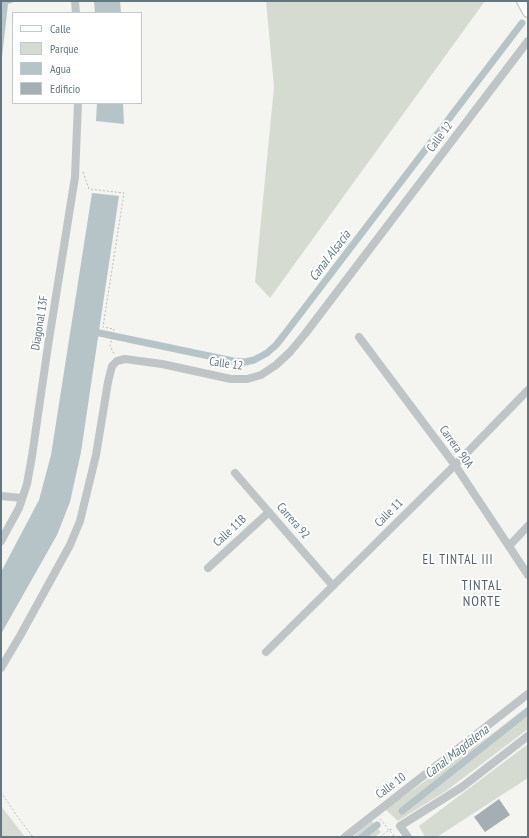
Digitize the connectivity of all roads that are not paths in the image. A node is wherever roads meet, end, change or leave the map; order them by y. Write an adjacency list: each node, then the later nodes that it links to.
1 (75, 1): 3 (street)
2 (522, 1): 4 (main road)
3 (76, 12)
4 (528, 12)
5 (528, 41): 21 (street, Calle 12)
6 (78, 104): 12 (street, Diagonal 13F)
7 (359, 337): 9 (street, Carrera 90A)
8 (528, 390): 9 (street, Calle 11)
9 (455, 465): 16 (street, Carrera 90A); 19 (street, Calle 11)
10 (235, 473): 13 (street, Carrera 92)
11 (1, 496): 12 (street)
12 (22, 498): 15 (street, Diagonal 13F)
13 (269, 512): 17 (street, Calle 11B); 19 (street, Carrera 92)
14 (528, 526): 16 (street)
15 (1, 541)
16 (509, 546): 18 (street, Carrera 90A)
17 (208, 568)
18 (528, 575)
19 (333, 586): 20 (street, Calle 11)
20 (266, 652)
21 (1, 668)
22 (528, 694): 24 (street, Calle 10)
23 (528, 736): 25 (street)
24 (345, 837)
25 (408, 837)

